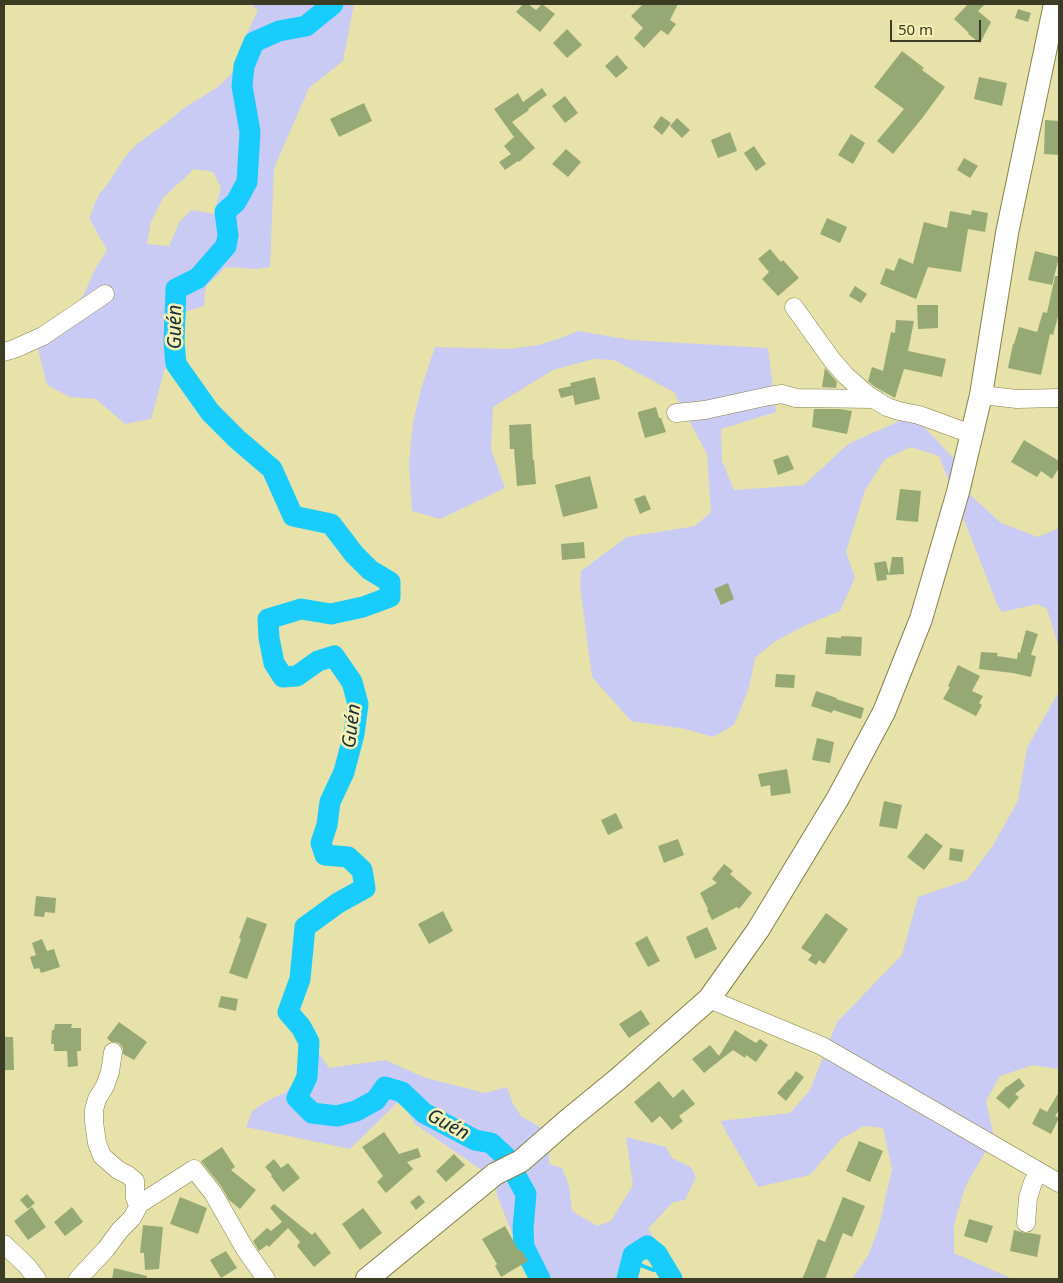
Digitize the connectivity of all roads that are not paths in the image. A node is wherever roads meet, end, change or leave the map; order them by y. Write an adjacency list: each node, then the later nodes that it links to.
1 (1055, 4): 5 (main road)
2 (105, 294): 4 (street)
3 (794, 307): 7 (street)
4 (4, 352)
5 (981, 395): 6 (street); 9 (main road)
6 (1059, 398)
7 (875, 400): 8 (street); 9 (street)
8 (676, 413)
9 (971, 434): 10 (main road)
10 (709, 999): 12 (street); 20 (main road)
11 (113, 1052): 14 (street)
12 (1040, 1172): 13 (street); 15 (street)
13 (1059, 1183)
14 (138, 1204): 18 (street); 19 (street)
15 (1026, 1223)
16 (4, 1244): 17 (street)
17 (37, 1279)
18 (78, 1279)
19 (266, 1279)
20 (367, 1279)

